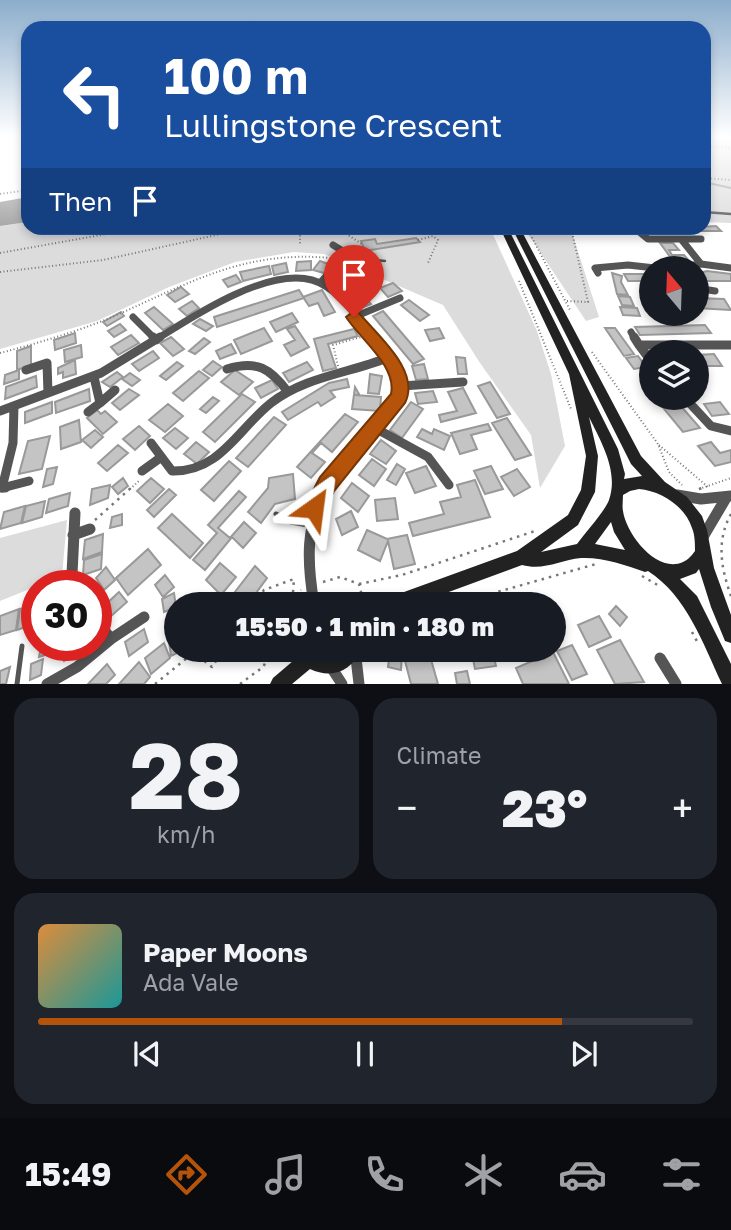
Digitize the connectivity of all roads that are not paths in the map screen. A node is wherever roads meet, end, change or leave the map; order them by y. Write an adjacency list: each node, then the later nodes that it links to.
1 (711, 213): 2 (lane)
2 (731, 214)
3 (507, 235): 30 (street)
4 (520, 235): 51 (street)
5 (643, 235): 6 (street)
6 (681, 239): 7 (street); 9 (street)
7 (701, 239)
8 (333, 245): 10 (street)
9 (695, 256)
10 (342, 258): 11 (lane); 16 (street)
11 (385, 261)
12 (709, 265): 15 (street)
13 (639, 266): 14 (street)
14 (595, 267)
15 (731, 268)
16 (321, 282): 21 (street); 23 (street)
17 (709, 290): 18 (street)
18 (715, 291)
19 (400, 298): 21 (street)
20 (133, 317): 23 (street)
21 (354, 317): 27 (street)
22 (631, 332): 24 (street)
23 (156, 340): 31 (street)
24 (639, 345)
25 (709, 345): 26 (street)
26 (731, 345)
27 (387, 358): 33 (street); 35 (street)
28 (227, 369): 35 (street)
29 (26, 370): 36 (street)
30 (574, 375): 50 (street); 61 (street)
31 (94, 377): 36 (street); 37 (street)
32 (463, 382): 33 (street)
33 (401, 386): 42 (street)
34 (115, 390): 37 (street)
35 (288, 391): 45 (street)
36 (48, 393): 38 (street)
37 (100, 403): 41 (street)
38 (14, 406): 40 (street); 49 (street)
39 (696, 410): 43 (street)
40 (0, 411)
41 (88, 412)
42 (375, 428): 48 (street); 56 (street)
43 (731, 431)
44 (151, 443): 45 (street)
45 (160, 458): 46 (street)
46 (142, 471)
47 (29, 481): 49 (street)
48 (449, 485)
49 (1, 488)
50 (617, 491): 51 (street); 53 (street)
51 (669, 491): 52 (street); 59 (street)
52 (725, 498): 59 (street)
53 (613, 507): 60 (street); 62 (street)
54 (75, 513): 58 (street)
55 (276, 514): 56 (lane)
56 (308, 525): 64 (street)
57 (90, 529): 58 (street)
58 (73, 535): 63 (street)
59 (703, 546): 62 (street); 67 (street)
60 (582, 551): 61 (street); 62 (street)
61 (522, 557): 65 (street)
62 (657, 568): 77 (street)
63 (72, 570)
64 (311, 592)
65 (426, 592)
66 (144, 617): 68 (street)
67 (731, 635)
68 (112, 638)
69 (21, 654): 78 (lane)
70 (660, 659): 83 (street)
71 (84, 661): 79 (street)
72 (300, 662): 80 (street)
73 (315, 662): 76 (street)
74 (342, 662): 76 (street)
75 (356, 662): 82 (street)
76 (331, 667): 81 (street)
77 (731, 683)
78 (17, 684)
79 (47, 684)
80 (279, 684)
81 (342, 684)
82 (359, 684)
83 (676, 684)

